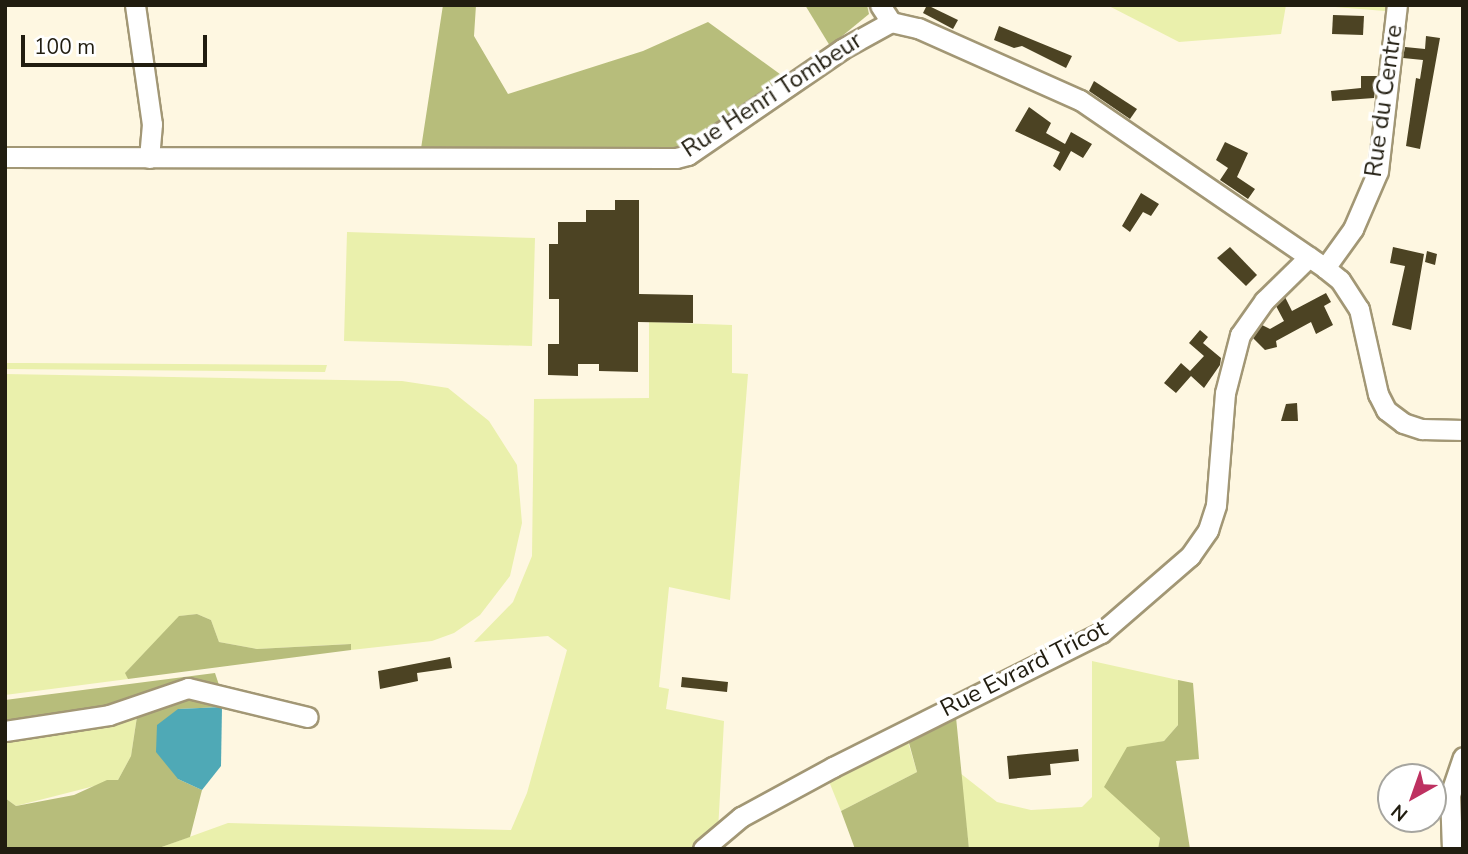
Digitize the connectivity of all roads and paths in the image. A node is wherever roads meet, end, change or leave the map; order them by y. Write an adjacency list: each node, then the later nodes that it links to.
1 (135, 5): 6 (street)
2 (880, 5): 4 (street)
3 (1397, 5): 7 (street, Rue du Centre)
4 (891, 22): 6 (street, Rue Henri Tombeur); 7 (street, Rue Henri Tombeur)
5 (5, 157): 6 (street, Rue Henri Tombeur)
6 (149, 158)
7 (1317, 262): 8 (street, Rue Henri Tombeur); 12 (street, Rue Evrard Tricot)
8 (1463, 430)
9 (307, 717): 10 (street)
10 (5, 731)
11 (1463, 757): 13 (street)
12 (703, 849)
13 (1452, 849)

